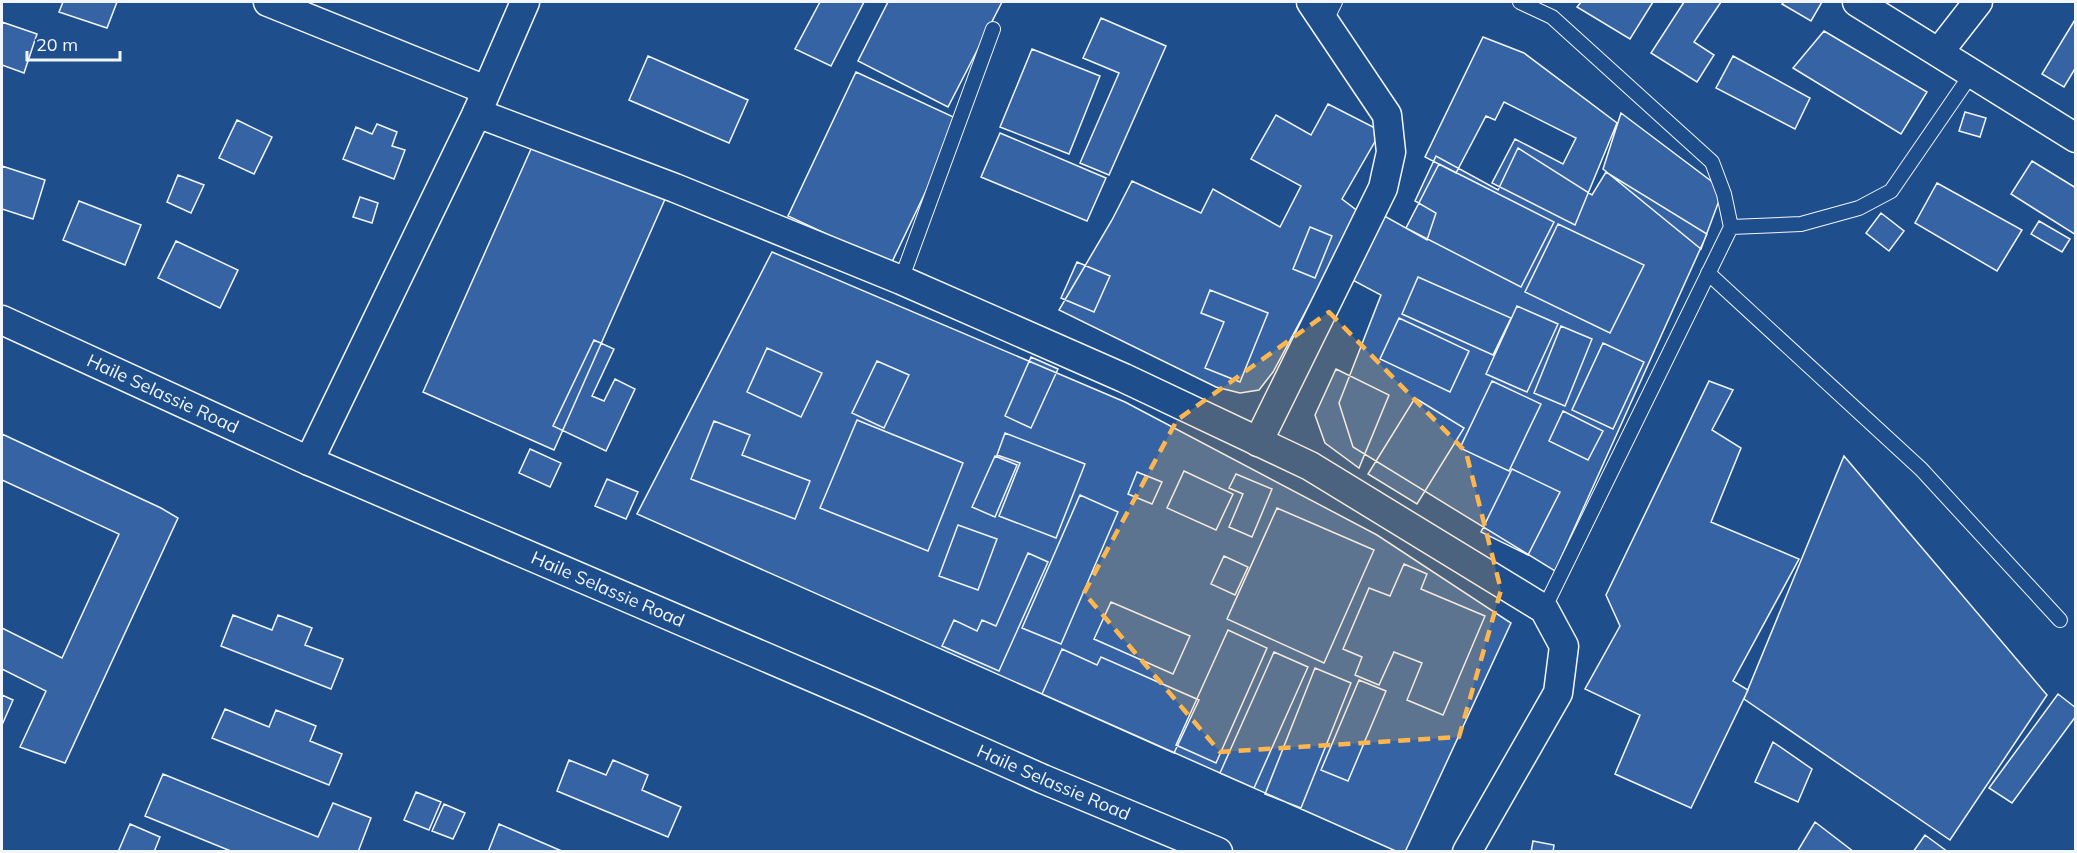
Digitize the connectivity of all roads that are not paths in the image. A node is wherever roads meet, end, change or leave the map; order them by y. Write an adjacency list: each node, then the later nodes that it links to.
1 (268, 2): 10 (street)
2 (525, 2): 10 (street)
3 (1521, 2): 12 (lane)
4 (1857, 2): 8 (street)
5 (1978, 2): 8 (street)
6 (1324, 8): 16 (street)
7 (993, 29): 14 (lane)
8 (1939, 52): 9 (street)
9 (1972, 73): 11 (street); 12 (lane)
10 (482, 101): 14 (street); 17 (street)
11 (2076, 138)
12 (1731, 227): 13 (lane)
13 (1708, 273): 18 (lane); 19 (lane)
14 (901, 280): 16 (street)
15 (2, 320): 17 (street, Haile Selassie Road)
16 (1258, 442): 18 (street)
17 (309, 461): 20 (street, Haile Selassie Road)
18 (1544, 609): 21 (street)
19 (2060, 620)
20 (1218, 852)
21 (1467, 852)

